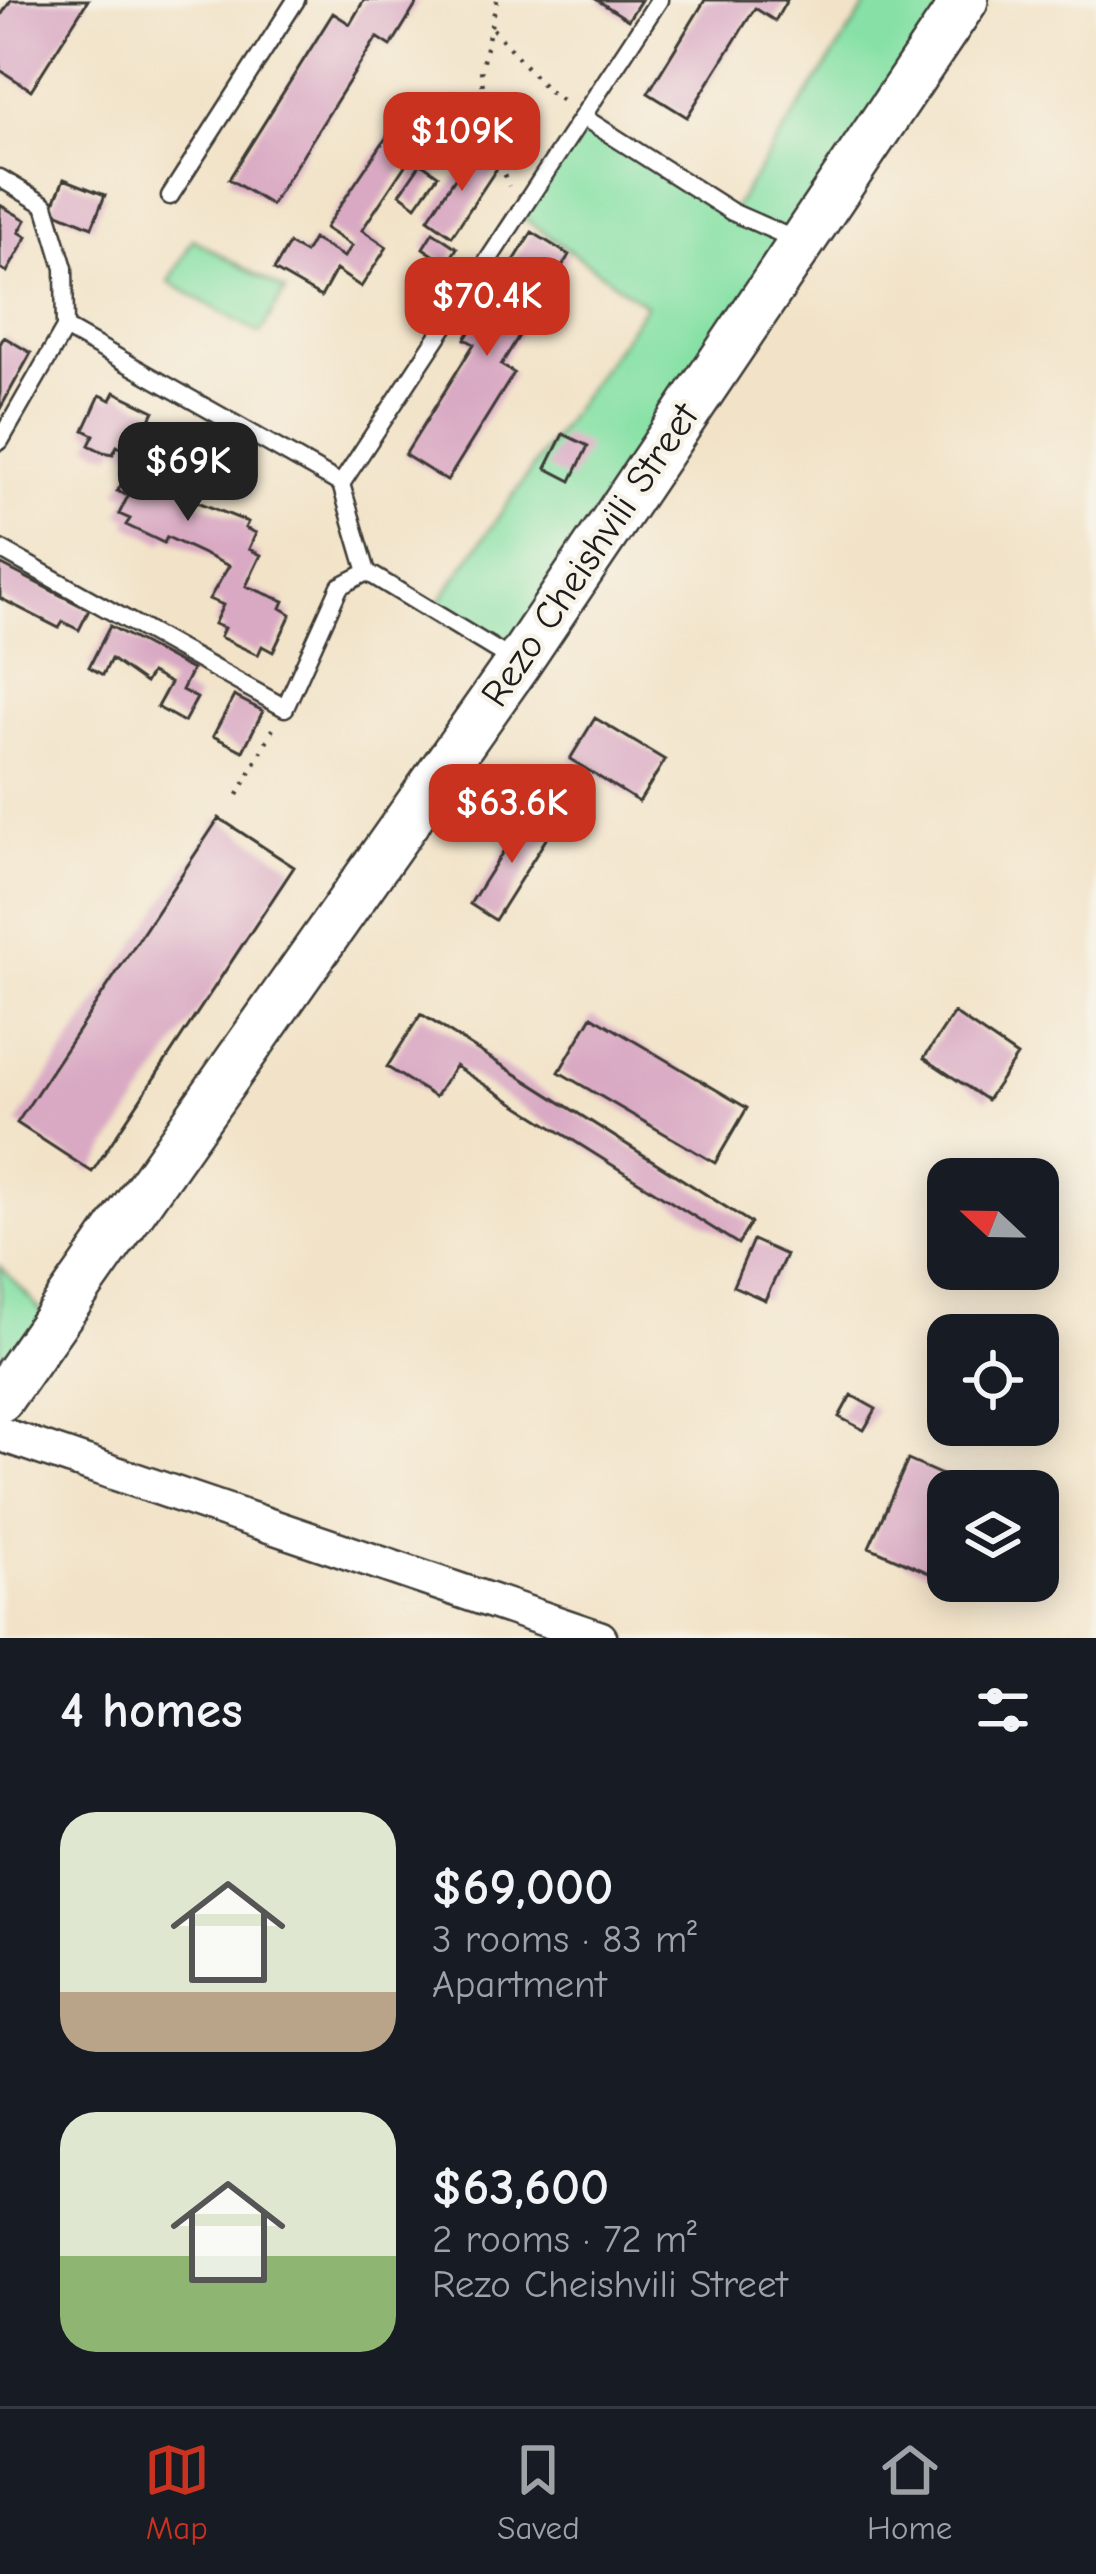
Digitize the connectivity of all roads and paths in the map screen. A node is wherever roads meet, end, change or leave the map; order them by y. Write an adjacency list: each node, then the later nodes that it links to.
1 (296, 0): 8 (lane)
2 (497, 0): 5 (path)
3 (659, 0): 6 (lane)
4 (965, 0): 10 (main road, Rezo Cheishvili Street)
5 (490, 27): 6 (path); 9 (path)
6 (583, 117): 9 (lane); 10 (lane)
7 (0, 178): 11 (lane)
8 (170, 196)
9 (518, 214): 13 (lane)
10 (803, 243): 16 (main road, Rezo Cheishvili Street)
11 (65, 328): 12 (lane); 13 (lane)
12 (0, 441)
13 (341, 484): 15 (lane)
14 (0, 549): 17 (lane)
15 (367, 572): 16 (lane); 17 (lane)
16 (518, 663): 19 (main road, Rezo Cheishvili Street)
17 (285, 708): 18 (path)
18 (238, 795)
19 (0, 1399)
20 (0, 1434): 21 (street)
21 (600, 1638)

